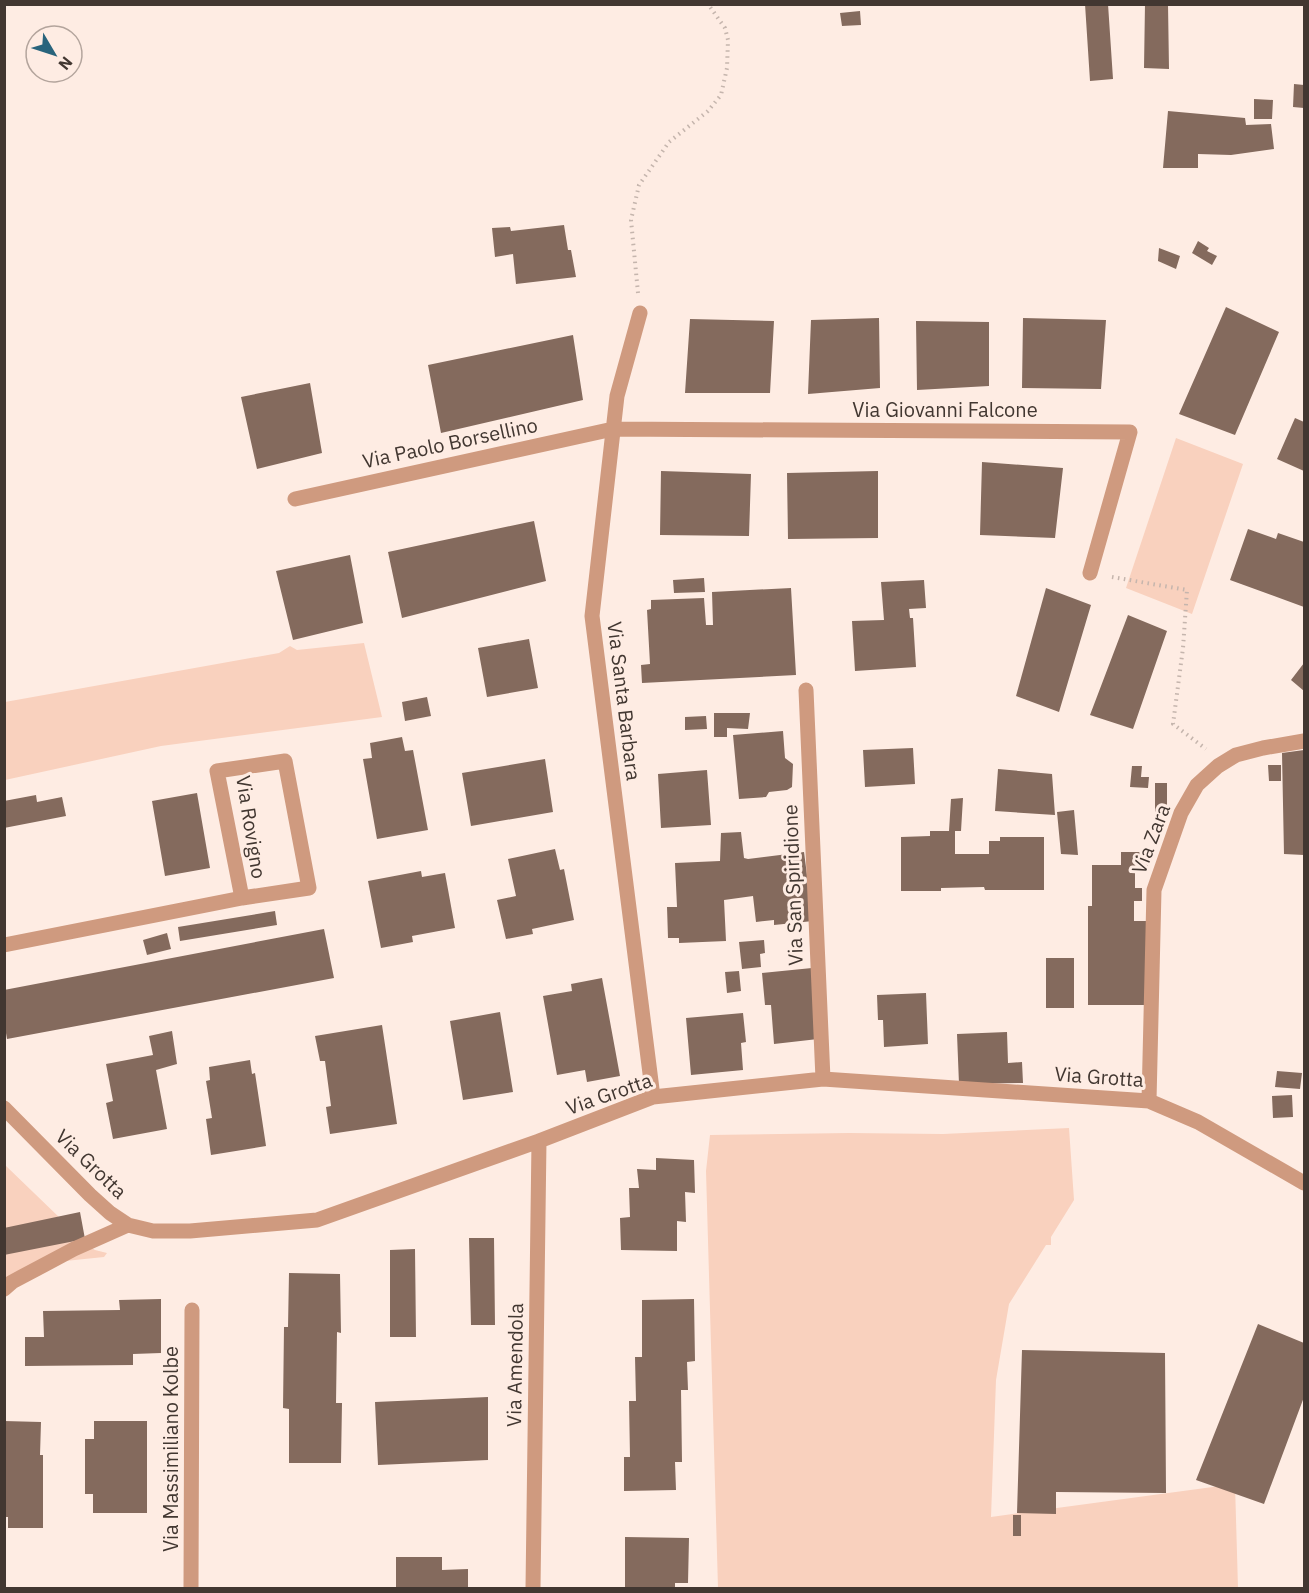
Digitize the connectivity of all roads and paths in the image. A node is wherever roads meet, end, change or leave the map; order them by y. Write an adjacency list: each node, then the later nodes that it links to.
1 (708, 4): 2 (path)
2 (640, 313): 3 (street, Via Santa Barbara)
3 (613, 429): 4 (street, Via Paolo Borsellino); 5 (street, Via Giovanni Falcone); 12 (street, Via Santa Barbara)
4 (295, 499)
5 (1090, 573): 8 (path)
6 (806, 690): 11 (street, Via San Spiridione)
7 (1305, 741): 8 (street, Via Zara)
8 (1224, 762): 13 (street, Via Zara)
9 (242, 898): 9 (street, Via Rovigno); 10 (street, Via Rovigno)
10 (4, 945)
11 (823, 1079): 12 (street, Via Grotta); 13 (street, Via Grotta)
12 (653, 1098): 15 (street, Via Grotta)
13 (1149, 1101): 16 (street, Via Grotta)
14 (4, 1108): 17 (street, Via Grotta)
15 (538, 1141): 17 (street, Via Grotta); 21 (street, Via Amendola)
16 (1305, 1183)
17 (129, 1225): 18 (street)
18 (4, 1289)
19 (192, 1310): 20 (street, Via Massimiliano Kolbe)
20 (191, 1588)
21 (533, 1588)

